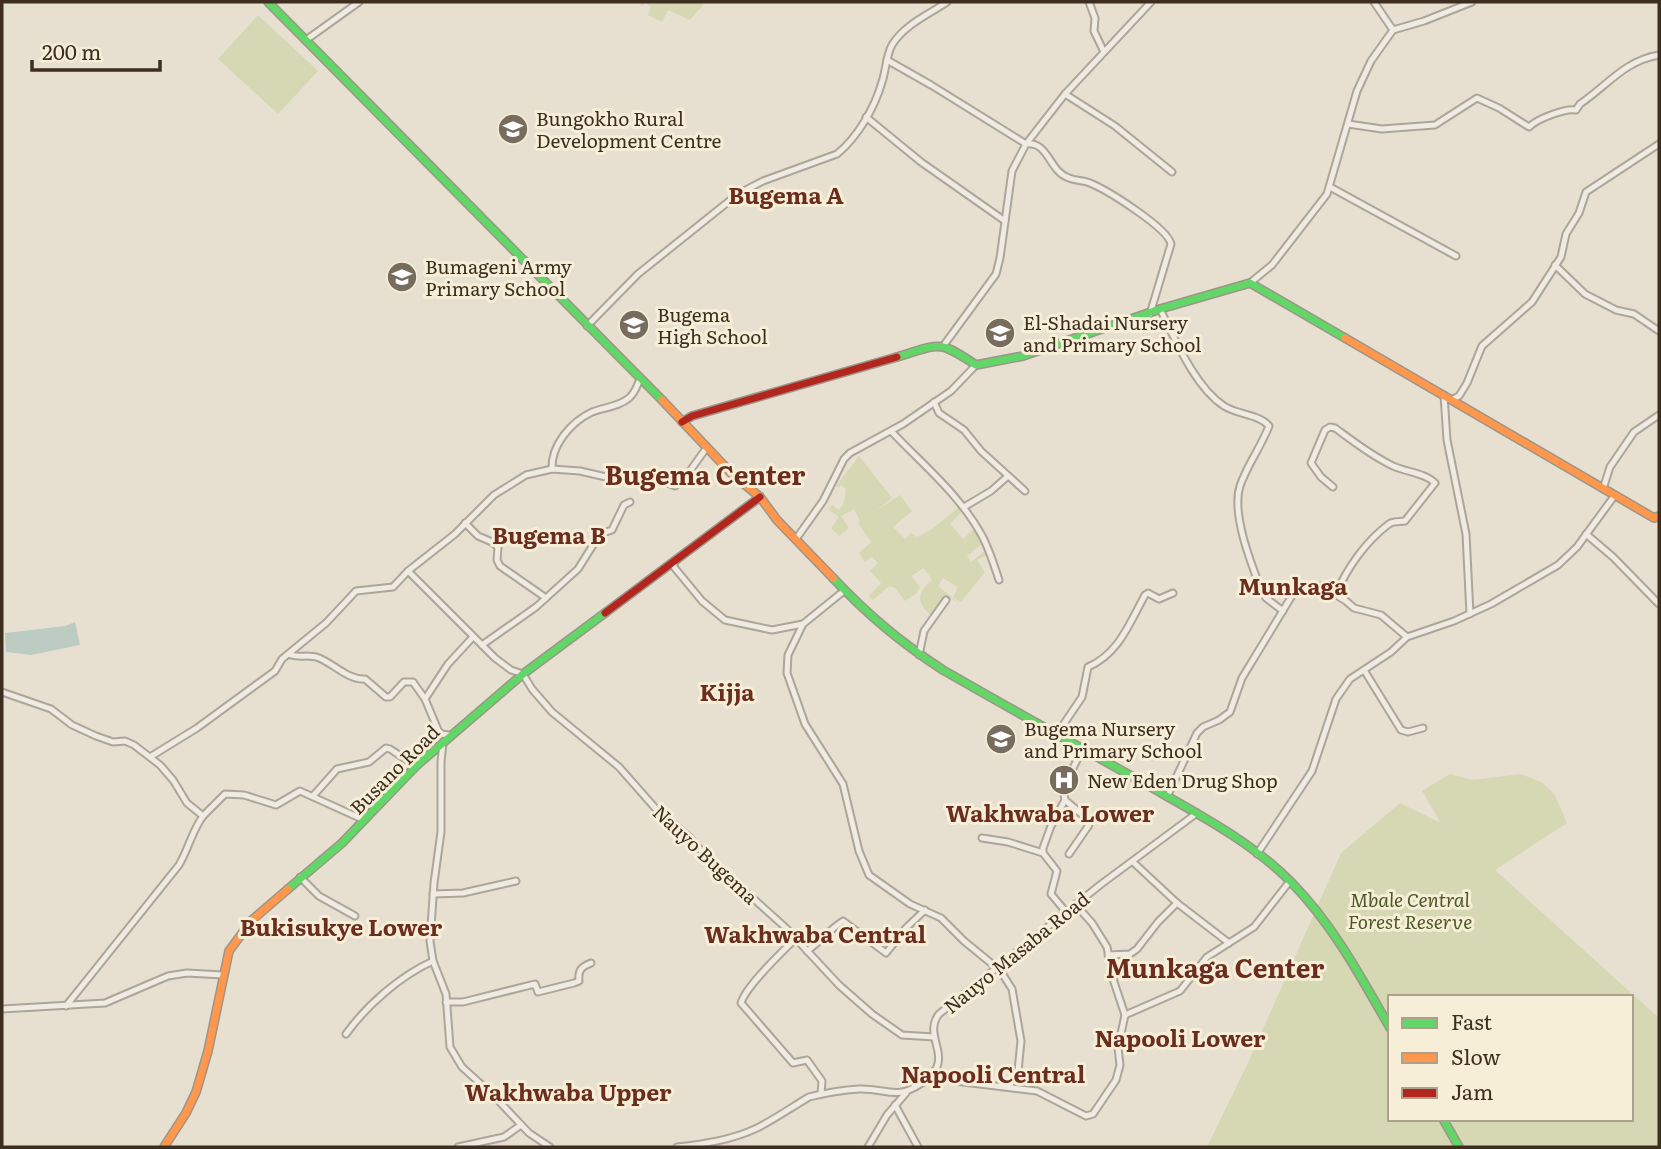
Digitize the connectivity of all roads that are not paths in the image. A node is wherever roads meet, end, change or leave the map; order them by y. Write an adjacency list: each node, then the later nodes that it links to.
1 (268, 2): 9 (street)
2 (359, 2): 9 (street)
3 (947, 2): 12 (street)
4 (1089, 2): 10 (street)
5 (1152, 2): 10 (street)
6 (1374, 2): 8 (street)
7 (1472, 2): 8 (street)
8 (1393, 30): 15 (street)
9 (306, 40): 26 (street)
10 (1104, 52): 13 (street)
11 (1659, 55): 15 (street)
12 (887, 60): 14 (street); 16 (street)
13 (1065, 94): 16 (street); 18 (street)
14 (866, 117): 20 (street); 26 (street)
15 (1348, 124): 19 (street)
16 (1026, 144): 20 (street); 25 (street)
17 (1659, 144): 22 (street)
18 (1172, 172)
19 (1330, 187): 21 (street); 23 (street)
20 (1005, 221): 28 (street)
21 (1456, 256)
22 (1555, 265): 27 (street); 31 (street)
23 (1250, 283): 24 (street); 31 (street)
24 (1160, 309): 25 (street); 59 (street)
25 (1150, 314): 29 (street)
26 (587, 326): 30 (street)
27 (1659, 331)
28 (944, 345): 29 (street); 34 (street)
29 (976, 365): 32 (street)
30 (640, 379): 34 (street); 37 (street)
31 (1447, 398): 40 (street); 60 (street)
32 (934, 402): 35 (street); 38 (street)
33 (1659, 415): 40 (street)
34 (682, 422): 36 (street)
35 (891, 430): 45 (street); 49 (street)
36 (707, 447): 37 (street); 43 (street)
37 (552, 469): 47 (street)
38 (1008, 476): 41 (street); 45 (street)
39 (1333, 487): 55 (street)
40 (1603, 489): 42 (street)
41 (1026, 491)
42 (1615, 495): 46 (street); 48 (street)
43 (760, 497): 49 (street); 50 (street, Busano Road)
44 (630, 502): 56 (street)
45 (964, 508): 52 (street)
46 (1657, 519)
47 (465, 523): 51 (street); 56 (street)
48 (1586, 534): 58 (street); 60 (street)
49 (796, 539): 53 (street)
50 (674, 561): 61 (street); 68 (street, Busano Road)
51 (408, 571): 62 (street); 65 (street)
52 (999, 580)
53 (845, 590): 61 (street); 66 (street)
54 (1173, 593): 72 (street)
55 (1336, 594): 59 (street); 63 (street)
56 (546, 598): 64 (street)
57 (946, 600): 66 (street)
58 (1659, 604)
59 (1283, 611): 79 (street)
60 (1470, 614): 63 (street)
61 (803, 624): 95 (street)
62 (473, 637): 64 (street); 70 (street)
63 (1407, 637): 67 (street)
64 (482, 645): 68 (street)
65 (291, 654): 70 (street); 76 (street)
66 (919, 655): 72 (street)
67 (1364, 670): 71 (street); 87 (street)
68 (523, 674): 73 (street, Busano Road); 98 (street, Nauyo Bugema)
69 (2, 692): 76 (street)
70 (425, 699): 73 (street)
71 (1423, 727)
72 (1058, 734): 75 (street)
73 (450, 736): 74 (street, Busano Road)
74 (443, 742): 77 (street, Busano Road); 92 (street)
75 (1083, 748): 79 (street); 80 (street)
76 (150, 757): 82 (street)
77 (416, 765): 78 (street); 83 (street, Busano Road)
78 (313, 796): 82 (street); 83 (street)
79 (1167, 797): 81 (street)
80 (1065, 800): 85 (street); 86 (street)
81 (1197, 813): 87 (street); 88 (street, Nauyo Masaba Road)
82 (203, 816): 107 (street)
83 (364, 820): 89 (street, Busano Road)
84 (982, 838): 85 (street)
85 (1043, 853): 96 (street)
86 (1069, 854)
87 (1257, 854): 91 (street)
88 (1133, 862): 93 (street, Nauyo Masaba Road); 94 (street)
89 (300, 877): 97 (street); 105 (street, Busano Road)
90 (516, 881): 92 (street)
91 (1290, 881): 99 (street); 110 (street)
92 (433, 894): 102 (street)
93 (1075, 904): 96 (street, Nauyo Masaba Road); 101 (street)
94 (1177, 904): 99 (street); 101 (street)
95 (925, 911): 100 (street); 104 (street)
96 (1066, 912): 104 (street, Nauyo Masaba Road)
97 (355, 916)
98 (795, 939): 100 (street, Nauyo Bugema); 116 (street)
99 (1229, 943): 109 (street)
100 (807, 951): 112 (street, Nauyo Bugema)
101 (1108, 956): 109 (street)
102 (433, 961): 106 (street); 111 (street)
103 (591, 963): 106 (street)
104 (997, 967): 112 (street, Nauyo Masaba Road); 114 (street)
105 (223, 975): 107 (street); 121 (street, Busano Road)
106 (446, 1002): 119 (street)
107 (66, 1006): 108 (street)
108 (2, 1009)
109 (1125, 1015): 114 (street)
110 (1388, 1025)
111 (346, 1034)
112 (934, 1037): 113 (street, Nauyo Masaba Road)
113 (935, 1072): 114 (street); 115 (street)
114 (1009, 1087)
115 (906, 1093): 116 (street); 117 (street)
116 (821, 1094): 120 (street)
117 (895, 1105): 125 (street); 126 (street)
118 (1444, 1121): 127 (street)
119 (520, 1125): 122 (street); 123 (street)
120 (716, 1144): 124 (street)
121 (164, 1147)
122 (458, 1147)
123 (551, 1147)
124 (677, 1147)
125 (868, 1147)
126 (918, 1147)
127 (1459, 1147)

